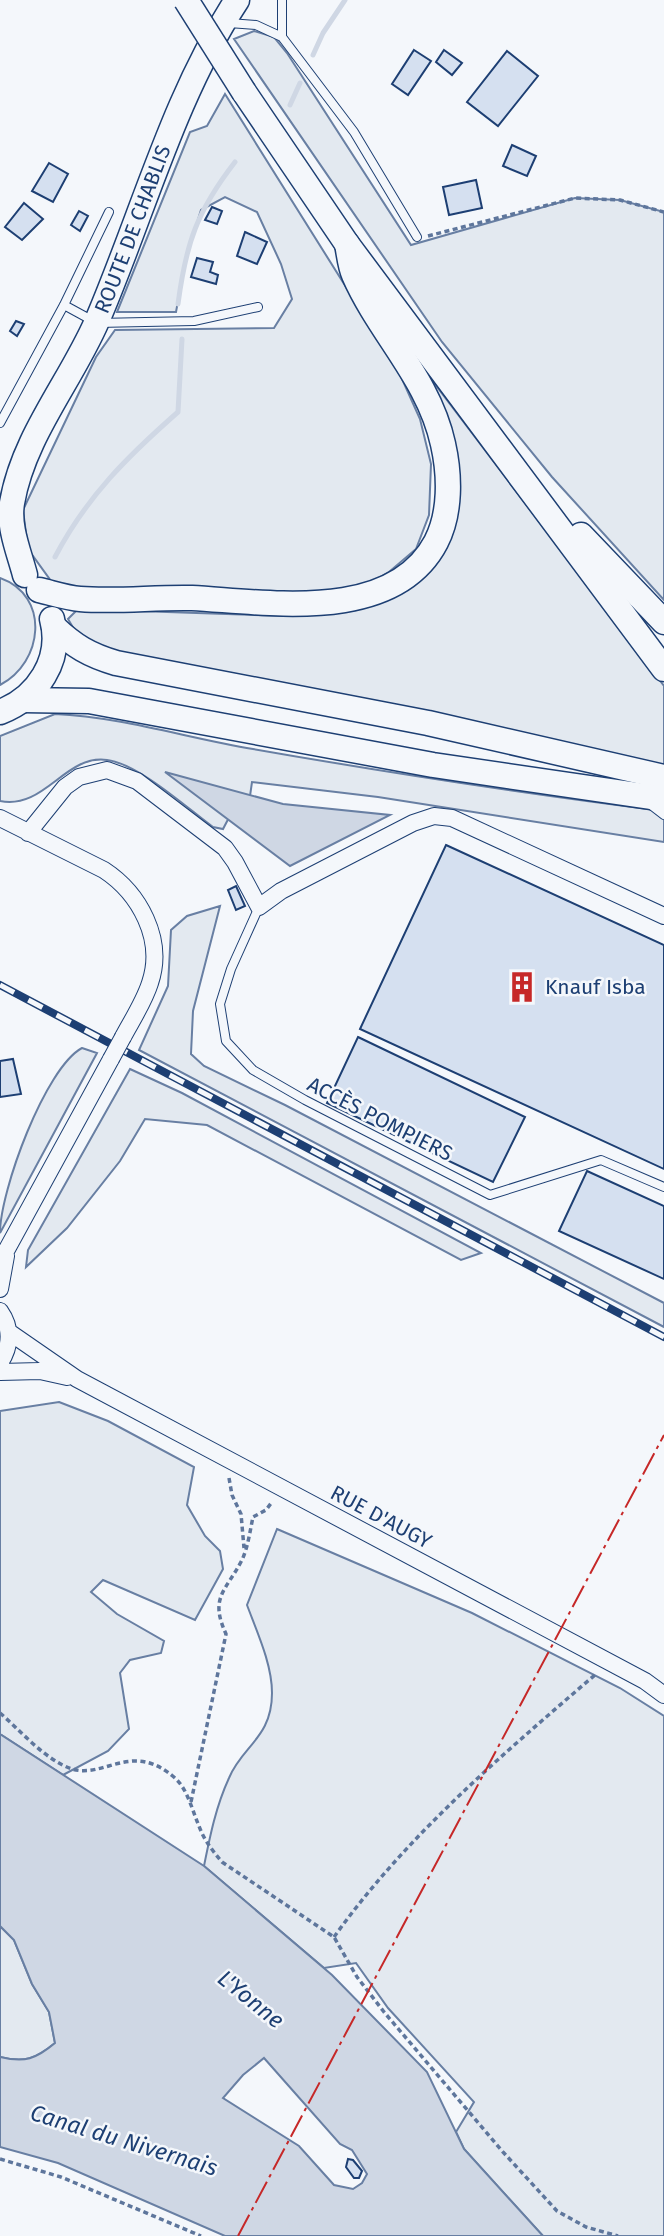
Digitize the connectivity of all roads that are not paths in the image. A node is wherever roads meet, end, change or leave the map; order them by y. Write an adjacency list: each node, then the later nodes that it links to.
1 (186, 0): 8 (main road, bridge)
2 (237, 0): 4 (main road, ROUTE DE CHABLIS)
3 (282, 0): 5 (lane)
4 (222, 22): 5 (lane); 11 (main road, ROUTE DE CHABLIS)
5 (282, 37): 7 (lane)
6 (109, 212): 9 (lane)
7 (417, 237)
8 (347, 244): 14 (main road); 17 (main road)
9 (64, 305): 11 (lane); 12 (lane)
10 (258, 307): 11 (lane)
11 (97, 323): 13 (main road, ROUTE DE CHABLIS)
12 (0, 423)
13 (38, 432): 15 (main road); 17 (main road)
14 (496, 441): 18 (main road); 20 (main road)
15 (0, 477)
16 (0, 563): 17 (main road)
17 (32, 583): 19 (main road)
18 (664, 622)
19 (54, 626): 21 (main road); 23 (main road)
20 (664, 669)
21 (23, 700): 22 (main road); 24 (main road)
22 (0, 712)
23 (664, 777)
24 (637, 796): 25 (main road); 26 (lane)
25 (664, 799)
26 (664, 815)
27 (0, 818): 28 (street)
28 (28, 833): 29 (street); 32 (street, bridge)
29 (259, 907): 30 (street); 31 (lane, ACCÈS POMPIERS)
30 (664, 916)
31 (664, 1187)
32 (3, 1259): 33 (street)
33 (0, 1289)
34 (0, 1311): 35 (street)
35 (9, 1332): 36 (street); 38 (street, RUE D'AUGY)
36 (0, 1363)
37 (0, 1372): 38 (street, RUE D'AUGY)
38 (77, 1379): 39 (street, RUE D'AUGY)
39 (664, 1695)

